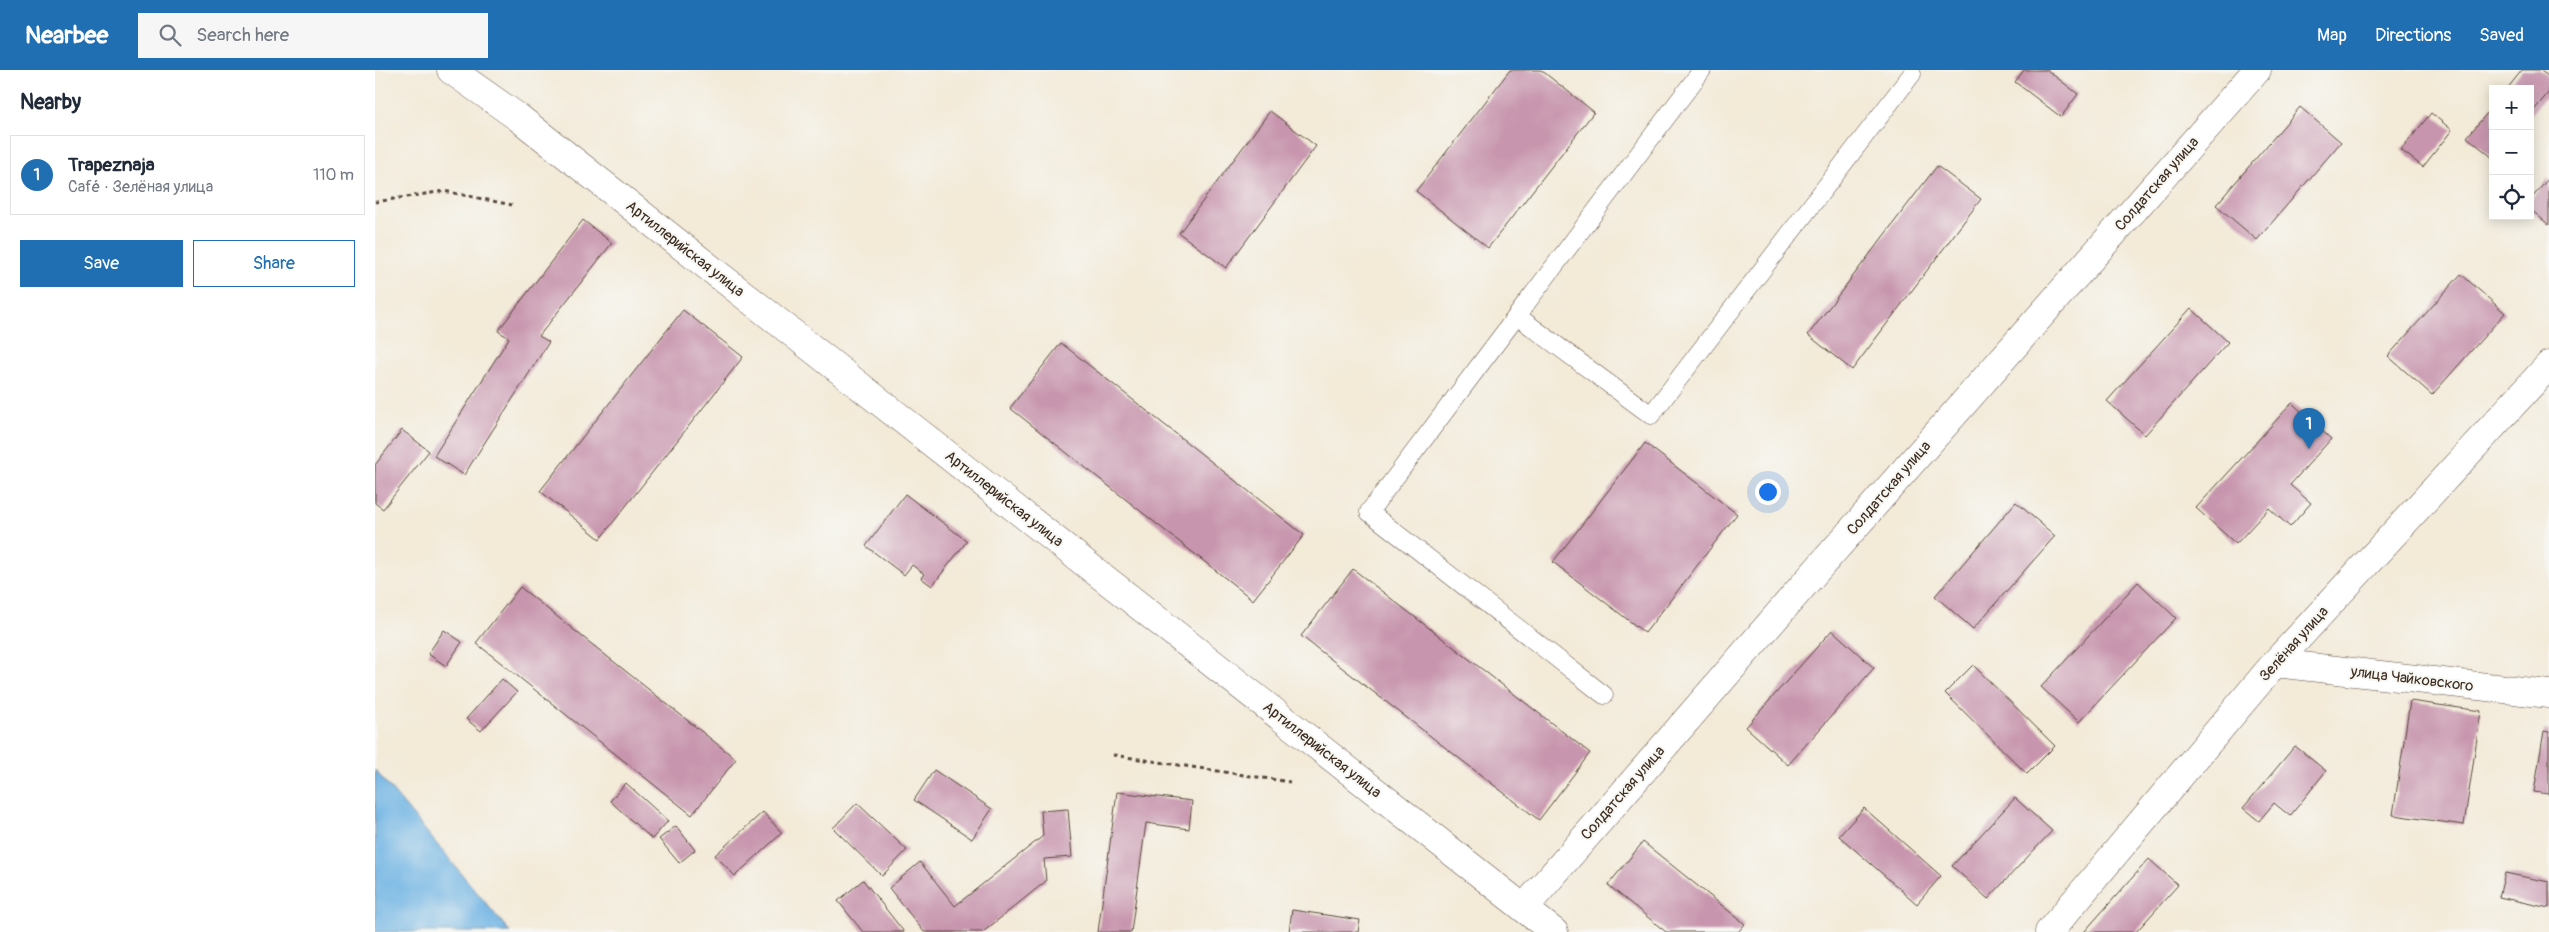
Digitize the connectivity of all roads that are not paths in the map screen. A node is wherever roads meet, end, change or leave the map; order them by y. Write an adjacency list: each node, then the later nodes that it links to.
1 (451, 70): 10 (street, Артиллерийская улица)
2 (1702, 70): 5 (lane)
3 (2257, 70): 10 (street, Солдатская улица)
4 (1912, 74): 5 (lane)
5 (1517, 316): 9 (lane)
6 (2549, 365): 7 (street, Зелёная улица)
7 (2275, 663): 8 (street, улица Чайковского); 12 (street, Зелёная улица)
8 (2549, 694)
9 (1604, 695)
10 (1524, 908): 11 (street, Артиллерийская улица)
11 (1554, 932)
12 (2049, 932)

